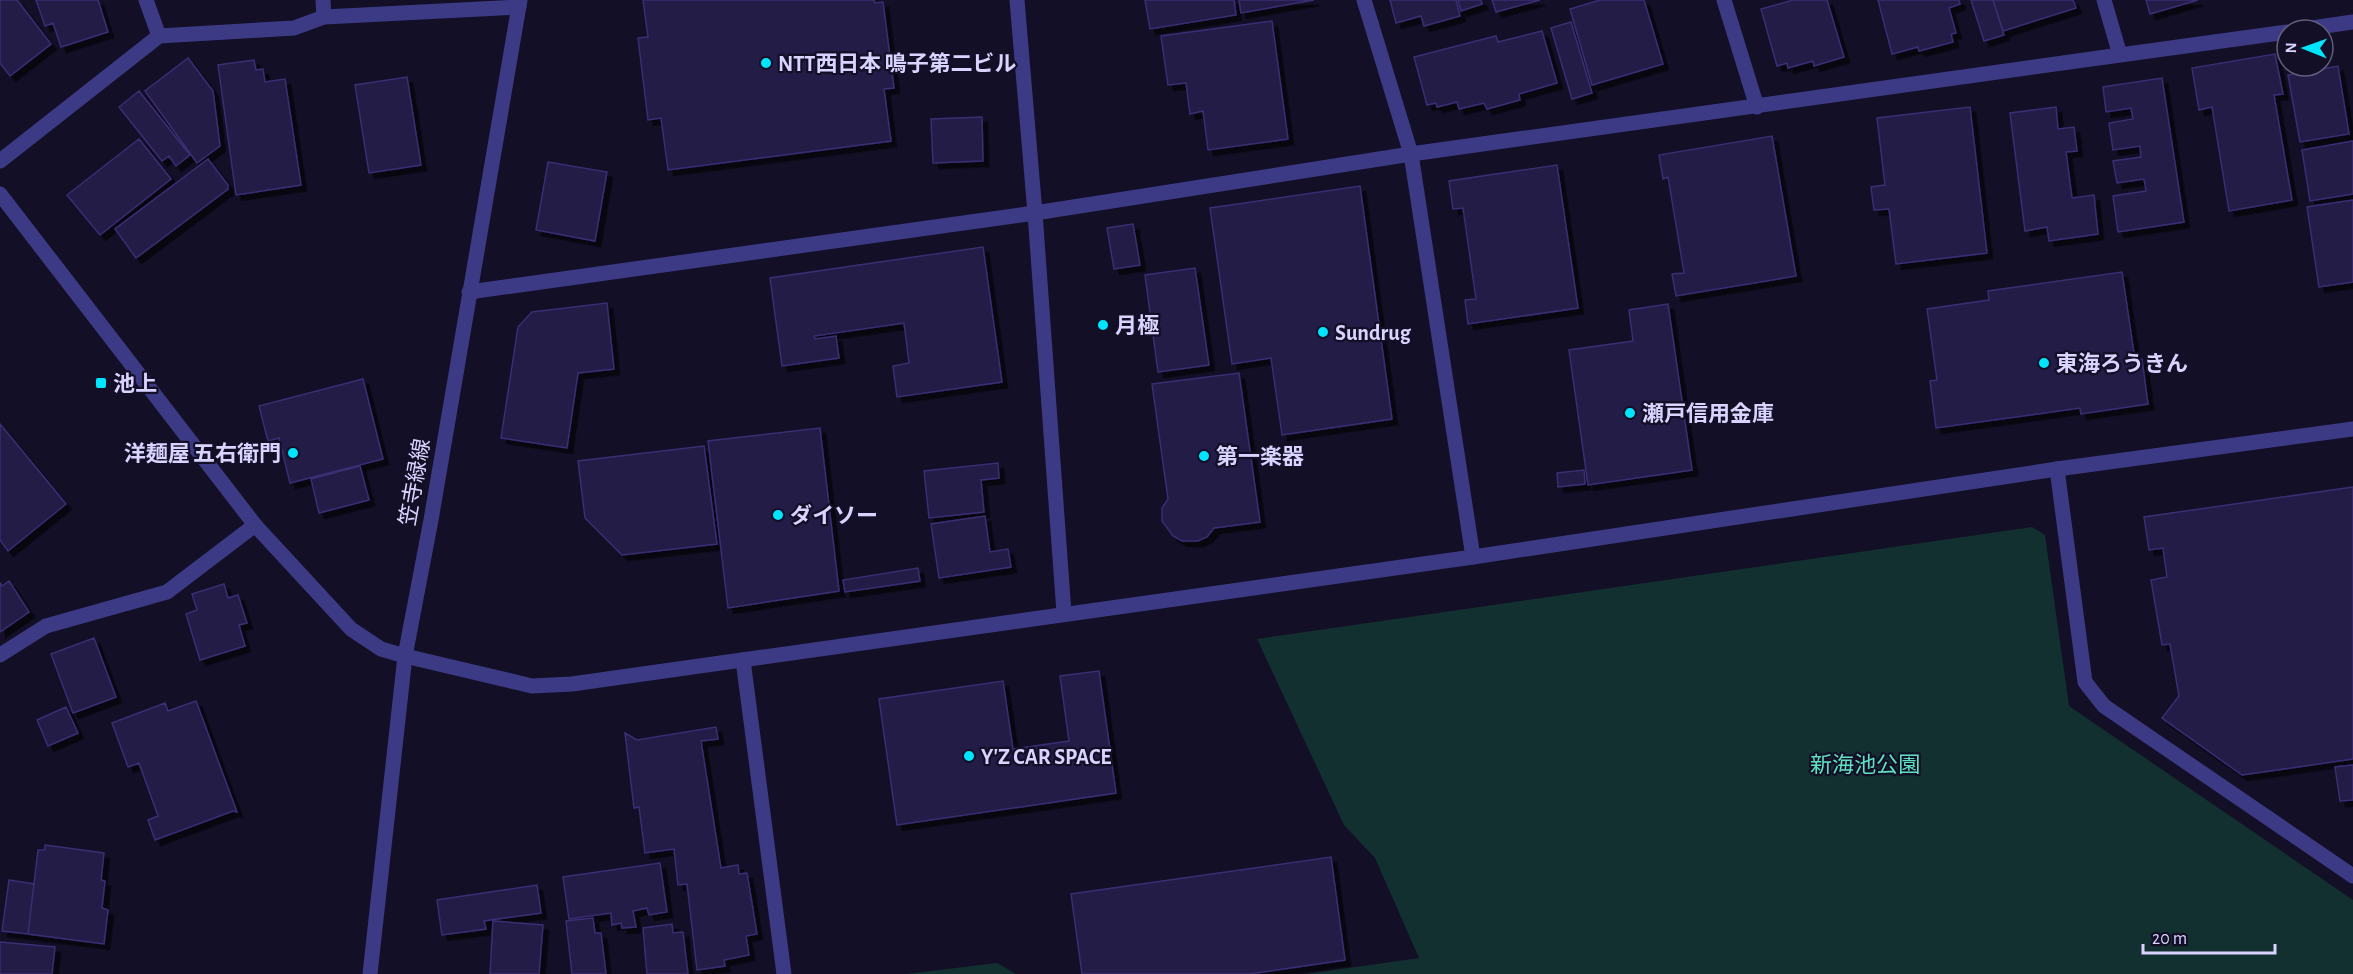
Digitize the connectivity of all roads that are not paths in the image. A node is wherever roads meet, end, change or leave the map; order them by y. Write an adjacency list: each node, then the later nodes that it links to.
1 (146, 0): 12 (street)
2 (323, 0): 8 (street)
3 (1017, 0): 18 (street)
4 (1364, 0): 15 (street)
5 (1724, 0): 14 (street)
6 (2104, 0): 13 (street)
7 (519, 4): 8 (street); 19 (street, 笠寺緑線)
8 (324, 17): 12 (street)
9 (2353, 22): 10 (street)
10 (2335, 25)
11 (2275, 34): 13 (street)
12 (159, 36): 16 (street)
13 (2120, 55): 14 (street)
14 (1757, 107): 15 (street)
15 (1411, 154): 18 (street); 23 (street)
16 (0, 161)
17 (0, 194): 22 (street)
18 (1035, 213): 19 (street); 24 (street)
19 (469, 292): 26 (street, 笠寺緑線)
20 (2353, 429): 21 (street)
21 (2057, 470): 23 (street); 28 (street)
22 (255, 525): 25 (street); 26 (street)
23 (1473, 557): 24 (street)
24 (1064, 614): 27 (street)
25 (0, 655)
26 (405, 656): 27 (street); 29 (street, 笠寺緑線)
27 (743, 660): 30 (street)
28 (2353, 876)
29 (370, 974)
30 (784, 974)

